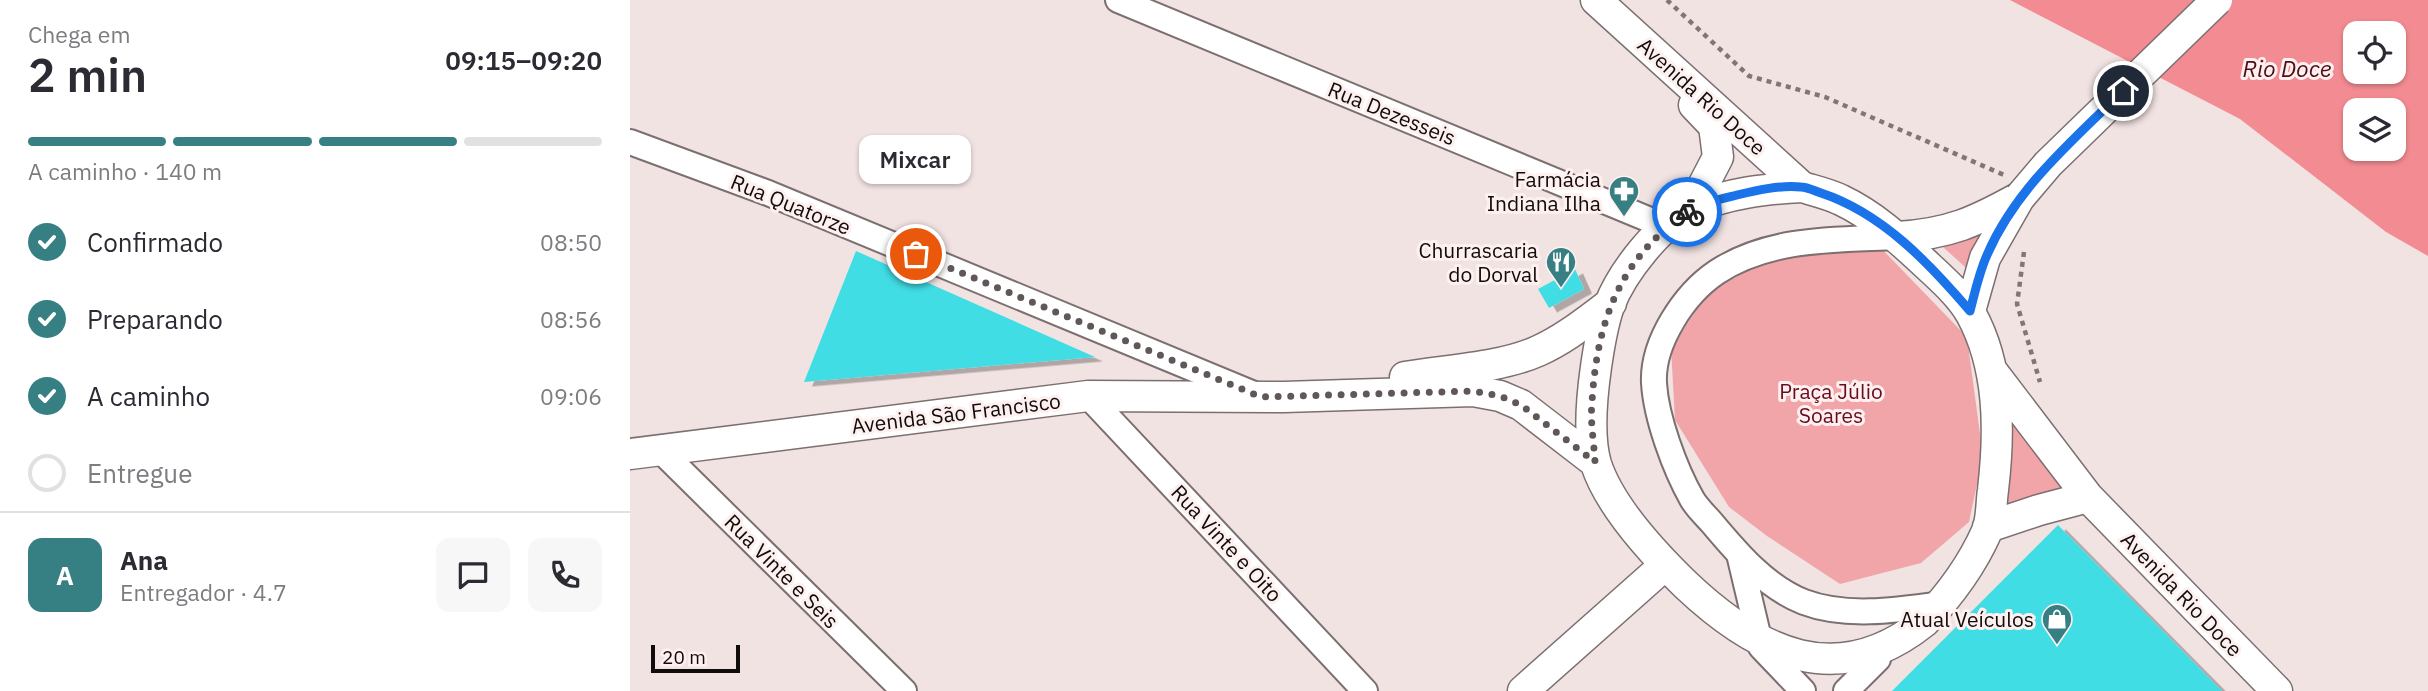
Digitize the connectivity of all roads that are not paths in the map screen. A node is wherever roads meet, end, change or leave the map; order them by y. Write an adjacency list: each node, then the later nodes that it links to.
1 (1118, 0): 8 (street, Rua Dezesseis)
2 (2217, 0): 6 (street, bridge)
3 (1599, 2): 5 (street, Avenida Rio Doce); 7 (street, Avenida Rio Doce)
4 (630, 142): 14 (street, Rua Quatorze)
5 (1802, 187): 7 (street); 9 (street)
6 (2023, 193): 9 (street); 11 (street)
7 (1691, 209): 8 (street)
8 (1667, 227): 10 (street)
9 (1897, 237): 11 (street); 20 (street)
10 (1611, 303): 14 (street, Avenida São Francisco); 17 (street)
11 (1970, 311): 12 (street)
12 (1992, 371): 18 (street, Avenida Rio Doce); 19 (street)
13 (1088, 396): 14 (street, Avenida São Francisco); 15 (street, Avenida São Francisco); 26 (street, Rua Vinte e Oito)
14 (1272, 397): 17 (street, Avenida São Francisco)
15 (661, 451): 16 (street, Avenida São Francisco); 25 (street, Rua Vinte e Seis)
16 (630, 454)
17 (1595, 462): 21 (street)
18 (2088, 497): 19 (street); 30 (street, Avenida Rio Doce)
19 (1989, 527): 22 (street)
20 (1739, 554): 22 (street); 23 (street)
21 (1665, 565): 23 (street); 27 (street)
22 (1941, 604): 24 (street)
23 (1761, 647): 24 (street); 28 (street)
24 (1878, 659): 29 (street)
25 (904, 691)
26 (1365, 691)
27 (1523, 691)
28 (1803, 691)
29 (1846, 691)
30 (2277, 691)

